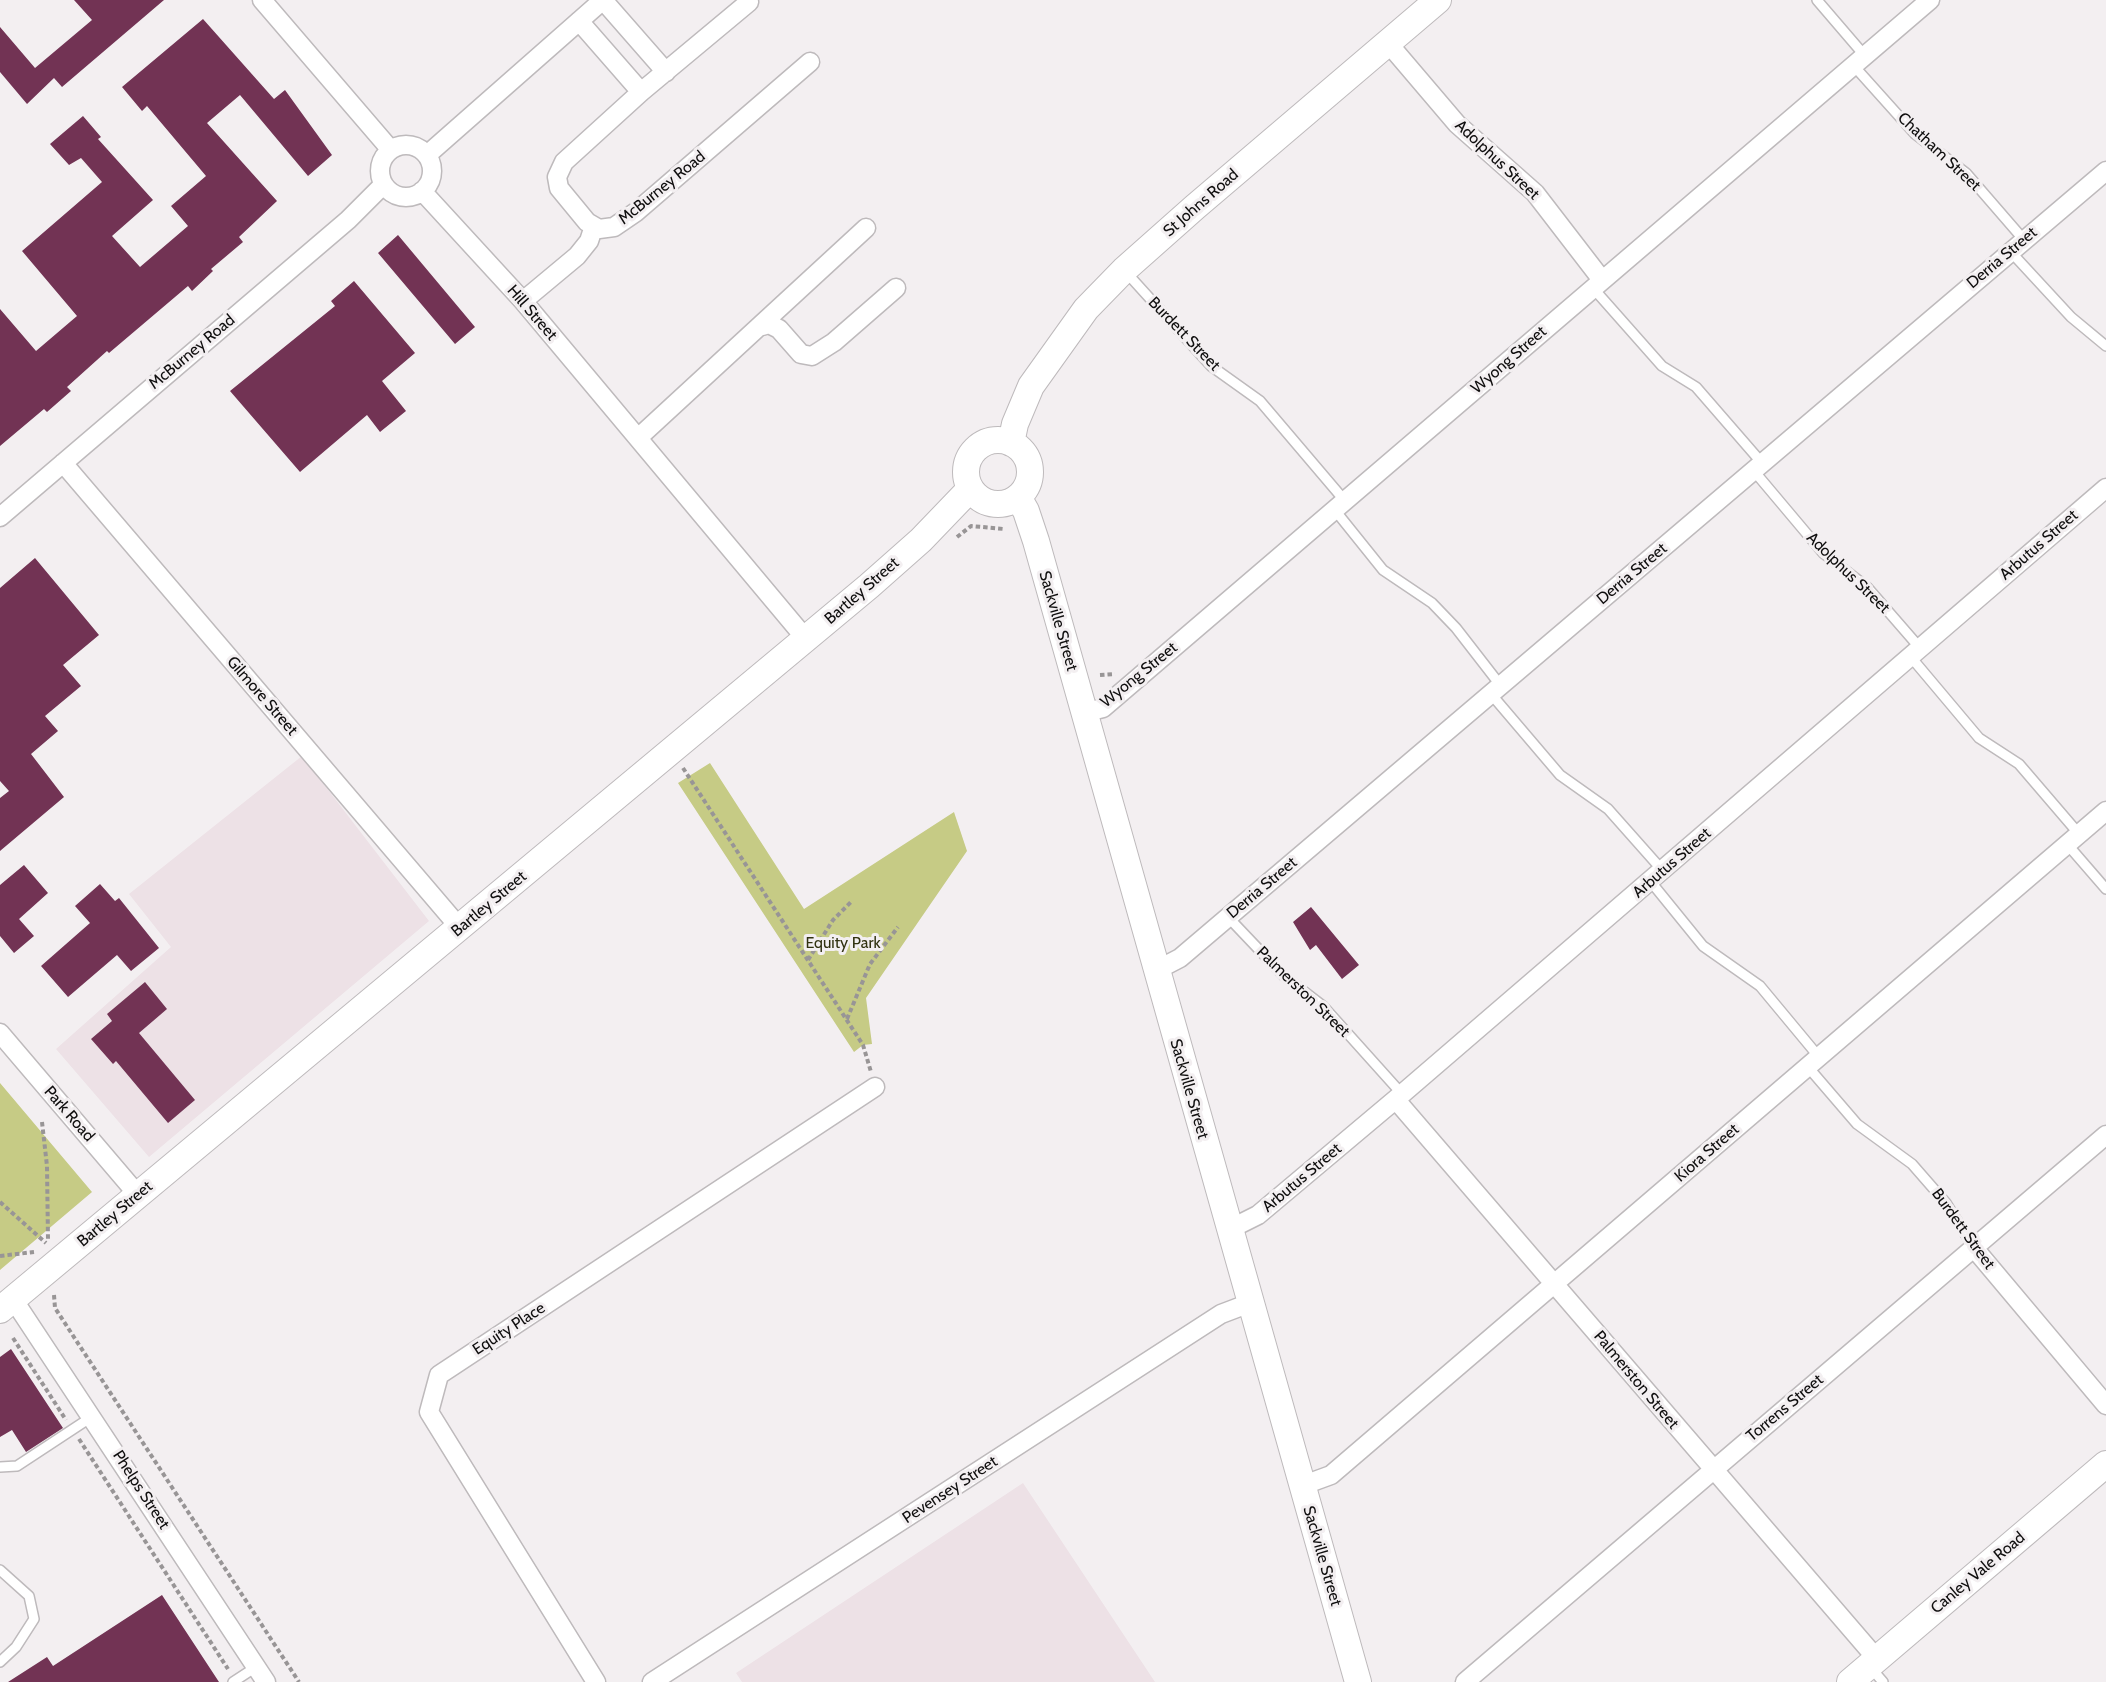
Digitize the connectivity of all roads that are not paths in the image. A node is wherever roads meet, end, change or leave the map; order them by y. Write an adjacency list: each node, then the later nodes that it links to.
1 (262, 0): 13 (street)
2 (603, 0): 7 (street); 11 (street)
3 (1438, 0): 8 (main road, St Johns Road)
4 (1817, 0): 9 (lane, Chatham Street)
5 (1930, 0): 9 (street, Wyong Street)
6 (749, 2): 11 (street, McBurney Road)
7 (579, 21): 12 (street); 14 (street)
8 (1388, 43): 21 (main road, St Johns Road); 22 (street, Adolphus Street)
9 (1860, 61): 20 (lane, Chatham Street); 22 (street, Wyong Street)
10 (810, 62): 18 (street, McBurney Road)
11 (666, 72): 12 (street, McBurney Road)
12 (641, 92): 18 (street, McBurney Road)
13 (390, 150): 14 (street); 16 (street)
14 (427, 155): 17 (street)
15 (2106, 171): 20 (street, Derria Street)
16 (383, 185): 17 (street); 29 (street, McBurney Road)
17 (422, 191): 24 (street, Hill Street)
18 (594, 226): 24 (street)
19 (866, 228): 25 (street)
20 (2017, 245): 26 (lane, Chatham Street); 30 (street, Derria Street)
21 (1124, 270): 28 (main road, St Johns Road); 34 (lane, Burdett Street)
22 (1598, 284): 30 (lane, Adolphus Street); 34 (street, Wyong Street)
23 (896, 288): 25 (street)
24 (523, 301): 27 (street, Hill Street)
25 (762, 326): 27 (street)
26 (2106, 346)
27 (638, 438): 36 (street, Hill Street)
28 (1011, 443): 32 (main road); 33 (main road)
29 (63, 463): 35 (street, McBurney Road); 45 (street, Gilmore Street)
30 (1758, 467): 37 (lane, Adolphus Street); 38 (street, Derria Street)
31 (2106, 488): 37 (street, Arbutus Street)
32 (970, 489): 33 (main road); 36 (main road, Bartley Street)
33 (1018, 497): 39 (main road, Sackville Street)
34 (1339, 505): 38 (lane, Burdett Street); 39 (street, Wyong Street)
35 (0, 517)
36 (806, 639): 45 (main road, Bartley Street)
37 (1915, 652): 41 (lane, Adolphus Street); 42 (street, Arbutus Street)
38 (1496, 690): 42 (lane, Burdett Street); 44 (street, Derria Street)
39 (1083, 713): 46 (main road, Sackville Street)
40 (2106, 811): 41 (street, Kiora Street)
41 (2073, 839): 43 (lane, Adolphus Street); 48 (street, Kiora Street)
42 (1657, 876): 48 (lane, Burdett Street); 50 (street, Arbutus Street)
43 (2106, 889)
44 (1227, 917): 46 (street, Derria Street); 50 (lane, Palmerston Street)
45 (460, 928): 52 (main road, Bartley Street)
46 (1155, 971): 53 (main road, Sackville Street)
47 (0, 1033): 52 (street, Park Road)
48 (1813, 1062): 54 (lane, Burdett Street); 55 (street, Kiora Street)
49 (875, 1087): 69 (street, Equity Place)
50 (1399, 1097): 53 (street, Arbutus Street); 55 (street, Palmerston Street)
51 (2106, 1135): 54 (street, Torrens Street)
52 (138, 1196): 57 (main road, Bartley Street)
53 (1230, 1229): 56 (main road, Sackville Street)
54 (1974, 1248): 58 (street, Burdett Street); 62 (street, Torrens Street)
55 (1554, 1283): 62 (street, Palmerston Street); 63 (street, Kiora Street)
56 (1250, 1303): 63 (main road, Sackville Street); 70 (street, Pevensey Street)
57 (7, 1304): 59 (street, Phelps Street)
58 (2106, 1405)
59 (93, 1416): 61 (lane); 67 (street, Phelps Street)
60 (2106, 1464): 66 (main road, Canley Vale Road)
61 (0, 1467)
62 (1713, 1470): 66 (street, Palmerston Street); 72 (street, Torrens Street)
63 (1301, 1486): 71 (main road, Sackville Street)
64 (0, 1570): 65 (lane)
65 (0, 1662)
66 (1876, 1669): 73 (main road, Canley Vale Road)
67 (261, 1674): 68 (lane)
68 (235, 1681)
69 (596, 1682)
70 (652, 1682)
71 (1358, 1682)
72 (1465, 1682)
73 (1850, 1682)

